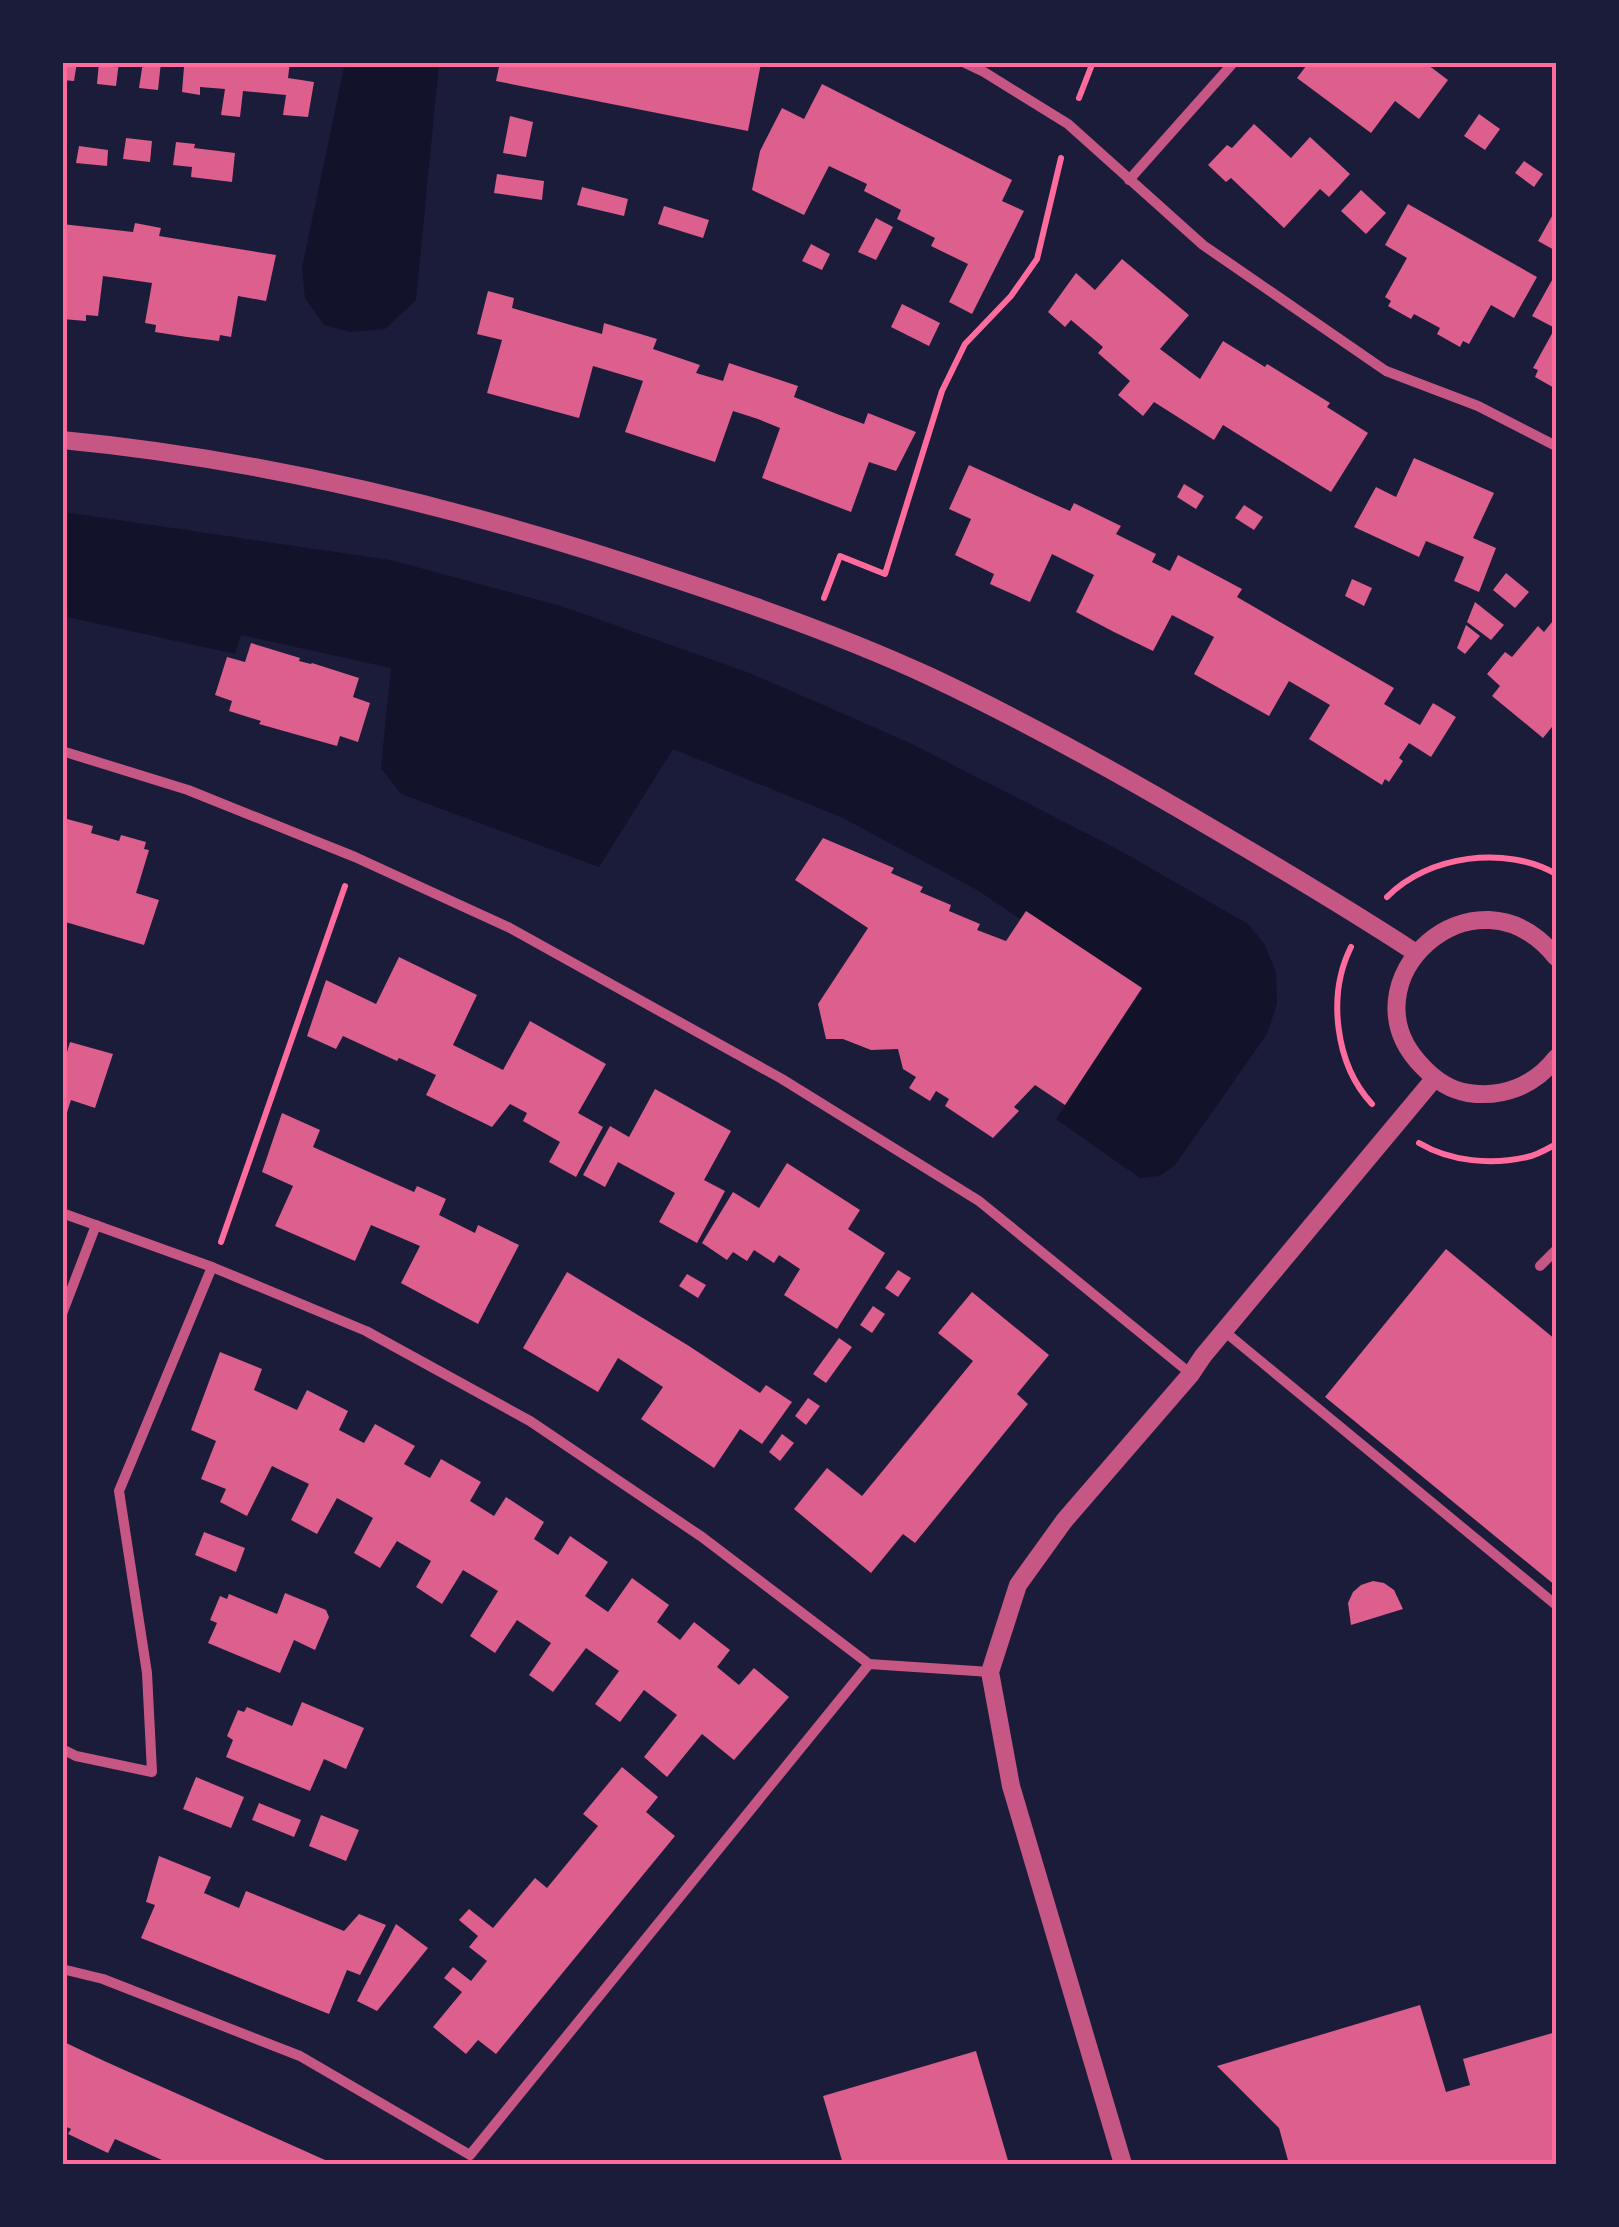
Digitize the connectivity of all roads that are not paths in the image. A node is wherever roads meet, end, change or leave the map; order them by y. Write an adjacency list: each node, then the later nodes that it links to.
1 (963, 62): 3 (street)
2 (1234, 62): 3 (street)
3 (1129, 180): 5 (street)
4 (62, 440): 8 (street)
5 (1556, 446)
6 (62, 751): 18 (street)
7 (1553, 943): 8 (street)
8 (1416, 953): 10 (street)
9 (1556, 1060): 10 (street)
10 (1434, 1078): 17 (street)
11 (62, 1213): 12 (street)
12 (96, 1225): 15 (street); 16 (street)
13 (1556, 1250): 14 (street)
14 (1540, 1266)
15 (212, 1267): 20 (street); 22 (street)
16 (62, 1314)
17 (1224, 1331): 18 (street); 19 (street)
18 (1191, 1374): 21 (street)
19 (1556, 1605)
20 (868, 1664): 21 (street); 23 (street)
21 (990, 1672): 24 (street)
22 (62, 1749)
23 (62, 1968)
24 (1123, 2164)

